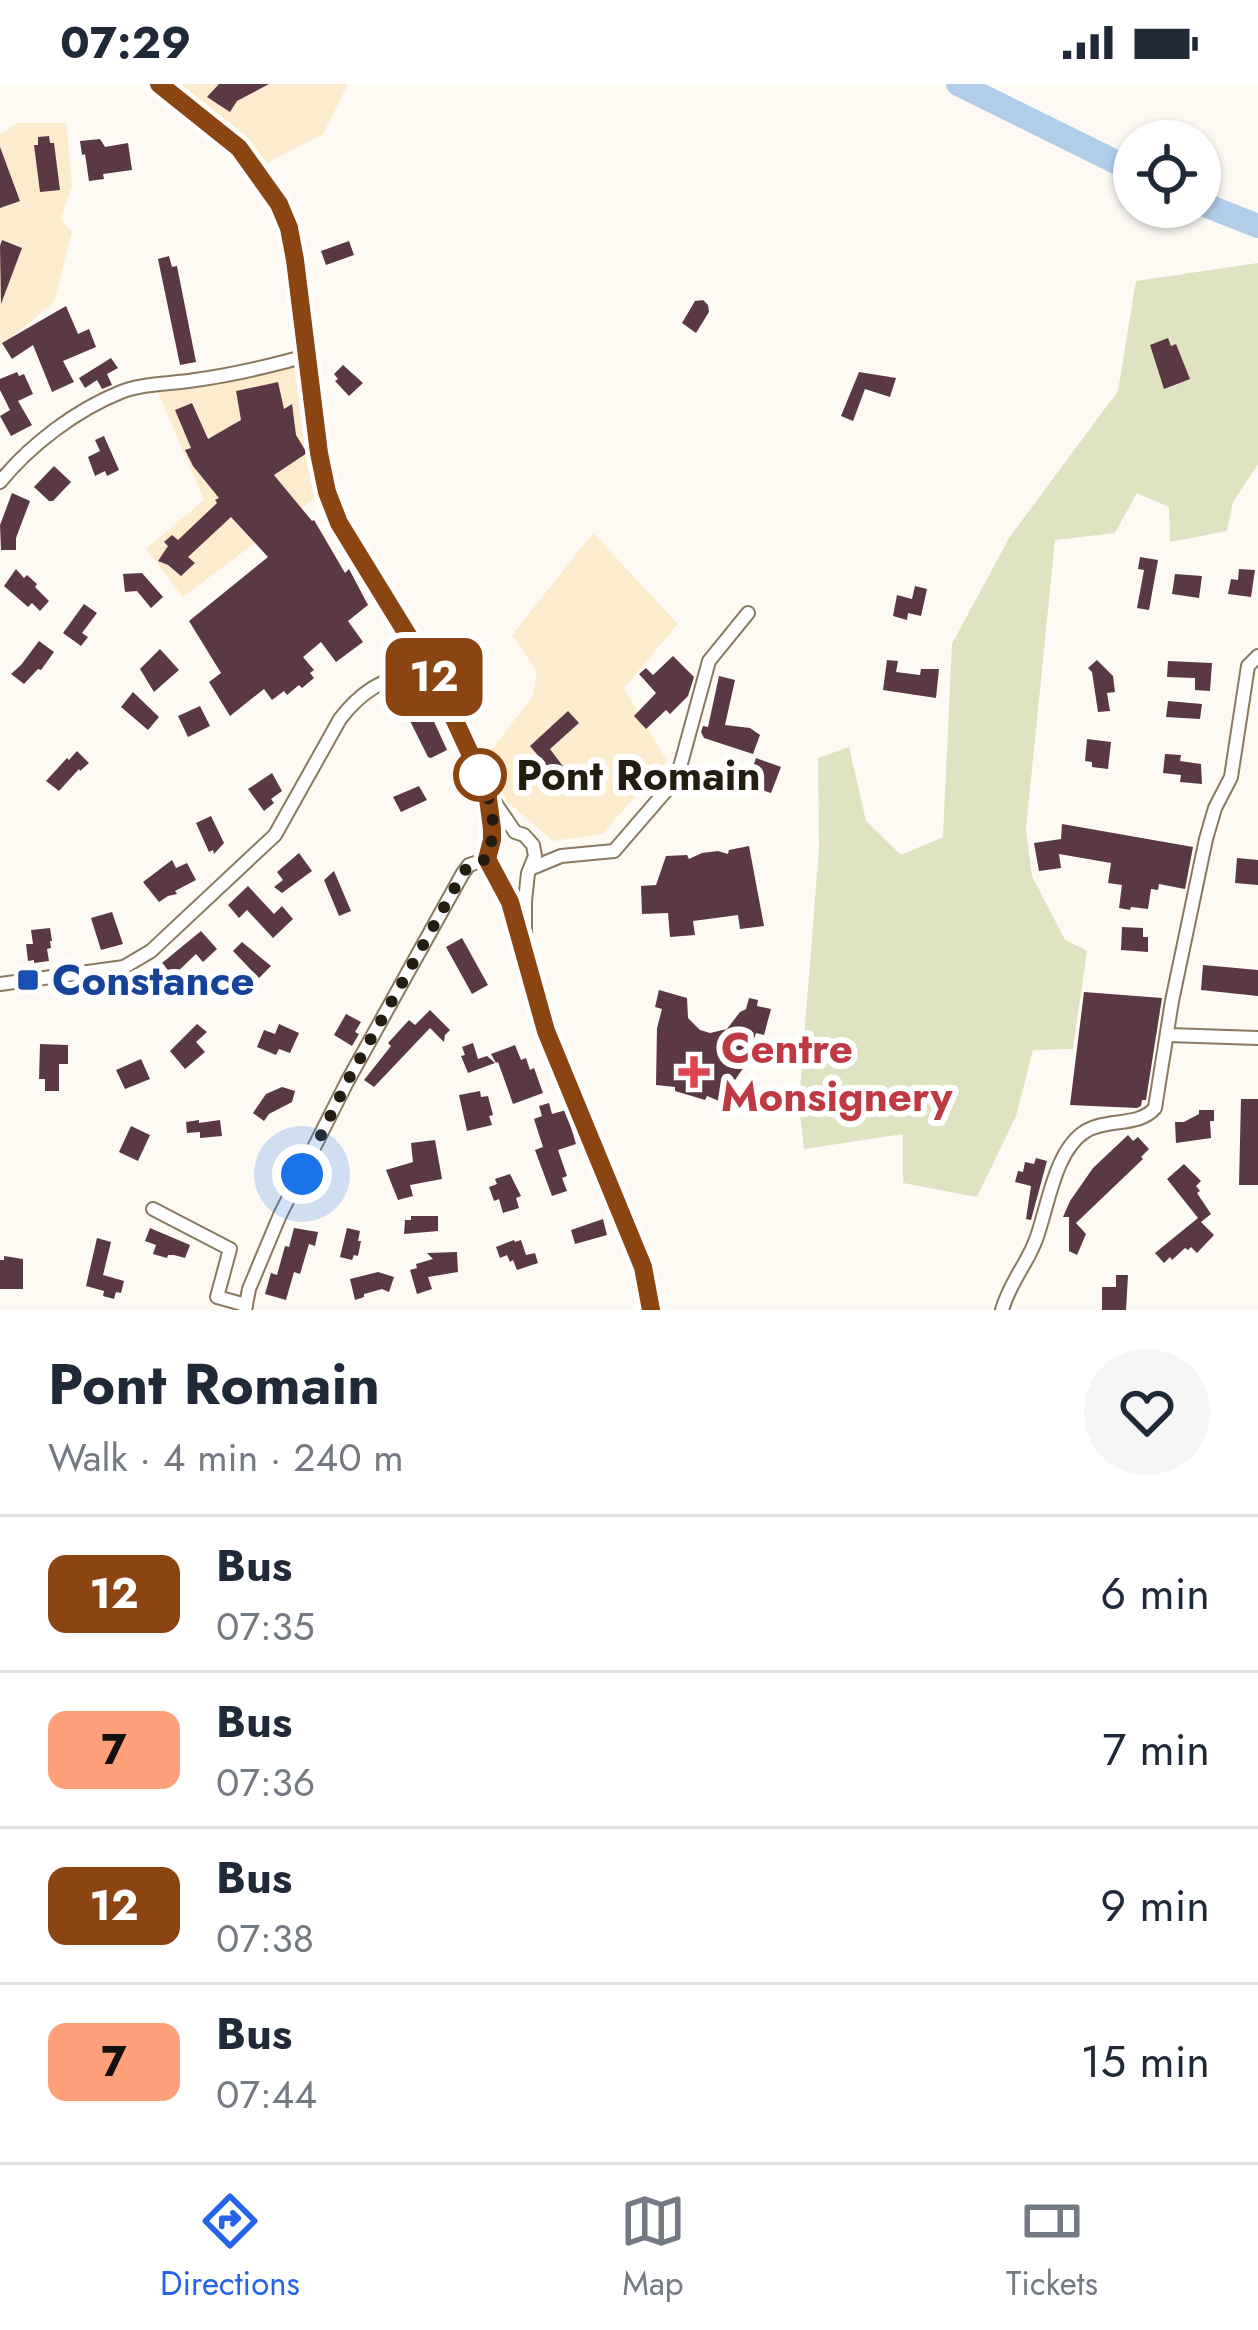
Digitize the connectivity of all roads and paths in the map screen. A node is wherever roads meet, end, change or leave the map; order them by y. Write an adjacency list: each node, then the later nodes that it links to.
1 (159, 84): 2 (street)
2 (306, 356): 3 (street); 6 (street)
3 (0, 482)
4 (748, 613): 11 (street)
5 (1258, 656): 17 (street)
6 (426, 664): 7 (street); 16 (street)
7 (487, 791): 8 (street); 9 (street)
8 (515, 832): 9 (street); 10 (street)
9 (492, 840): 12 (street)
10 (535, 850): 11 (street); 13 (street)
11 (561, 856): 13 (street)
12 (487, 859): 14 (street); 20 (street)
13 (530, 871): 14 (street); 15 (street)
14 (497, 876): 15 (street)
15 (525, 960): 21 (street)
16 (0, 984)
17 (1168, 1035): 18 (street); 22 (street)
18 (1258, 1038)
19 (153, 1209): 20 (street)
20 (246, 1307)
21 (651, 1310)
22 (1003, 1310)

